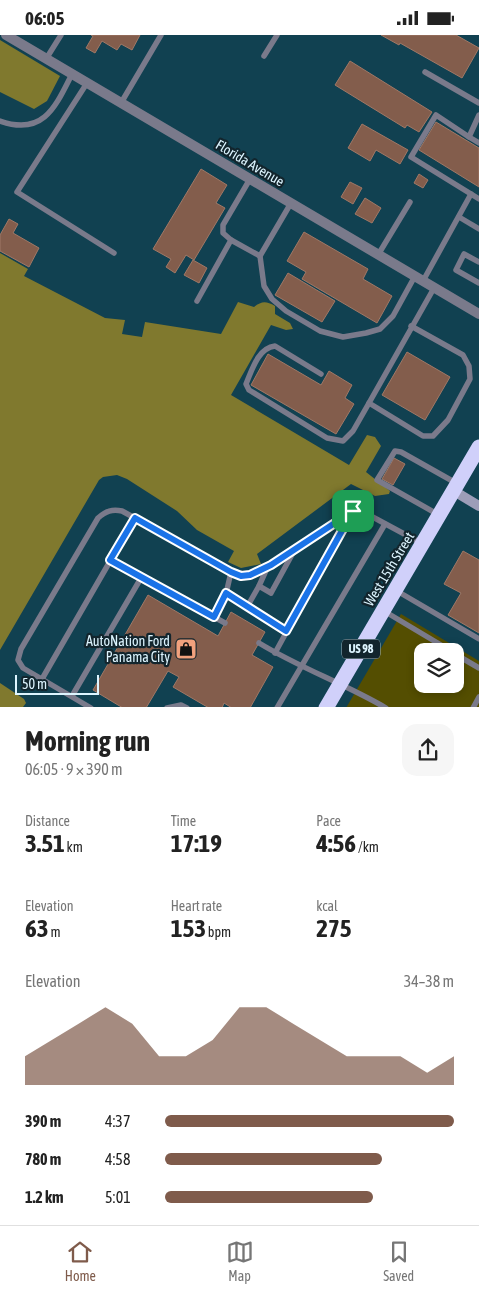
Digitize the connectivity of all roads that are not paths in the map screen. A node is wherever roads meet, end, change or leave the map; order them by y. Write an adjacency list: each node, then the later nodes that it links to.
1 (6, 35): 6 (street, Florida Avenue)
2 (60, 35): 6 (lane)
3 (161, 35): 10 (lane)
4 (277, 35): 5 (lane)
5 (264, 56)
6 (46, 59): 8 (street, Florida Avenue)
7 (425, 72): 11 (lane)
8 (72, 74): 9 (street, Florida Avenue); 13 (lane)
9 (87, 83): 10 (street, Florida Avenue); 24 (lane)
10 (121, 103): 16 (street, Florida Avenue)
11 (479, 103)
12 (479, 115): 14 (lane)
13 (0, 121)
14 (469, 137): 15 (lane); 17 (lane)
15 (479, 143)
16 (250, 179): 20 (street, Florida Avenue); 23 (lane)
17 (472, 194): 18 (lane); 21 (lane)
18 (479, 199)
19 (410, 202): 25 (lane)
20 (291, 203): 25 (street, Florida Avenue); 26 (lane)
21 (460, 217): 22 (lane); 28 (lane)
22 (479, 229)
23 (231, 240): 26 (lane); 31 (lane)
24 (114, 253)
25 (378, 255): 28 (street, Florida Avenue)
26 (260, 256): 28 (lane)
27 (479, 263): 29 (lane)
28 (419, 279): 30 (street, Florida Avenue)
29 (479, 283)
30 (434, 288): 32 (street, Florida Avenue); 33 (lane)
31 (197, 301)
32 (479, 314)
33 (412, 326): 35 (lane); 35 (lane)
34 (321, 374): 35 (lane)
35 (369, 403)
36 (479, 447): 37 (highway, West 15th Street / US 98)
37 (456, 488): 38 (street); 40 (highway, West 15th Street / US 98); 40 (lane)
38 (479, 506)
39 (353, 511): 42 (lane); 44 (lane); 56 (lane)
40 (440, 515): 43 (highway, West 15th Street / US 98)
41 (135, 518): 45 (lane); 47 (lane); 64 (lane)
42 (385, 524): 43 (lane); 62 (lane)
43 (423, 544): 50 (highway, West 15th Street / US 98)
44 (295, 549): 46 (lane); 49 (lane)
45 (110, 560): 48 (lane); 64 (lane)
46 (268, 566): 47 (lane); 49 (lane)
47 (231, 572): 51 (lane)
48 (141, 578): 54 (lane); 66 (lane)
49 (259, 586): 52 (lane)
50 (395, 590): 53 (highway, West 15th Street / US 98); 57 (lane)
51 (226, 593): 52 (lane); 54 (lane)
52 (246, 607): 56 (lane)
53 (383, 611): 59 (lane); 65 (highway, West 15th Street / US 98)
54 (214, 617): 55 (lane)
55 (225, 623)
56 (286, 631): 60 (lane)
57 (479, 639)
58 (259, 643): 60 (lane)
59 (437, 643)
60 (275, 653): 62 (lane)
61 (464, 659): 63 (lane)
62 (300, 664): 65 (lane); 71 (lane)
63 (479, 668)
64 (42, 679): 66 (lane)
65 (341, 683): 72 (highway, West 15th Street / US 98); 73 (lane)
66 (72, 696): 68 (lane)
67 (479, 697): 74 (lane)
68 (91, 707)
69 (167, 707): 70 (lane)
70 (187, 707)
71 (277, 707)
72 (326, 707)
73 (386, 707)
74 (473, 707)

